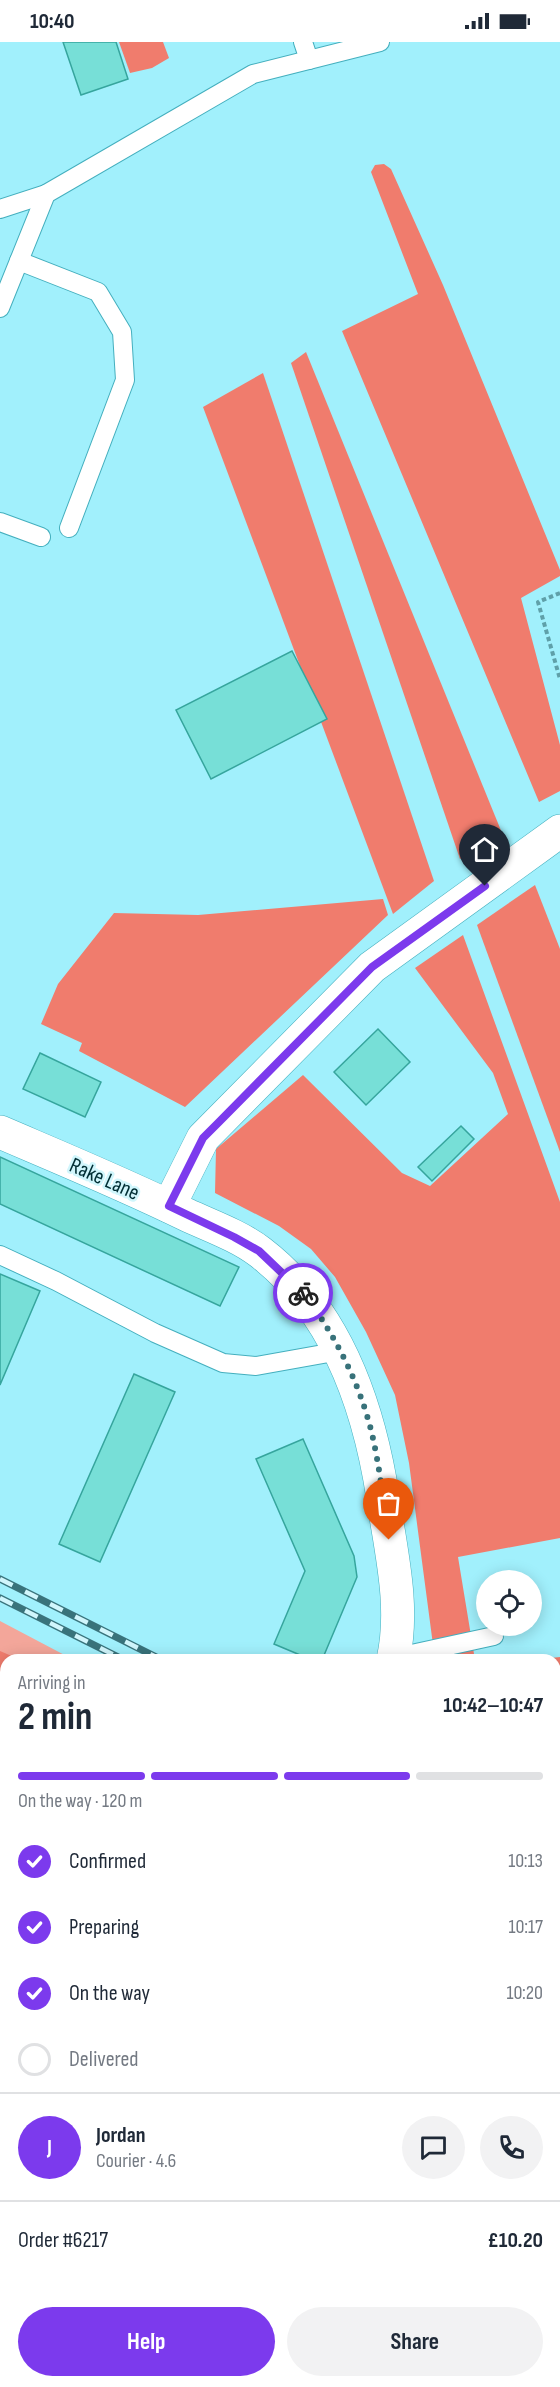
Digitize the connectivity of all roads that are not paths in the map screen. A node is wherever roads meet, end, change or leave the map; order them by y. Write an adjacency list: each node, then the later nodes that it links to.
1 (303, 42): 3 (lane)
2 (380, 42): 3 (lane)
3 (309, 60): 4 (lane)
4 (46, 194): 5 (lane); 6 (lane)
5 (1, 207)
6 (19, 261): 7 (lane); 9 (lane)
7 (0, 308)
8 (0, 522): 10 (lane)
9 (69, 528)
10 (42, 537)
11 (560, 831): 13 (street)
12 (0, 1132): 13 (street, Rake Lane)
13 (169, 1206): 15 (street, Rake Lane)
14 (0, 1255): 15 (lane)
15 (340, 1351): 17 (street, Rake Lane)
16 (494, 1636): 18 (lane)
17 (394, 1654)
18 (415, 1654)

